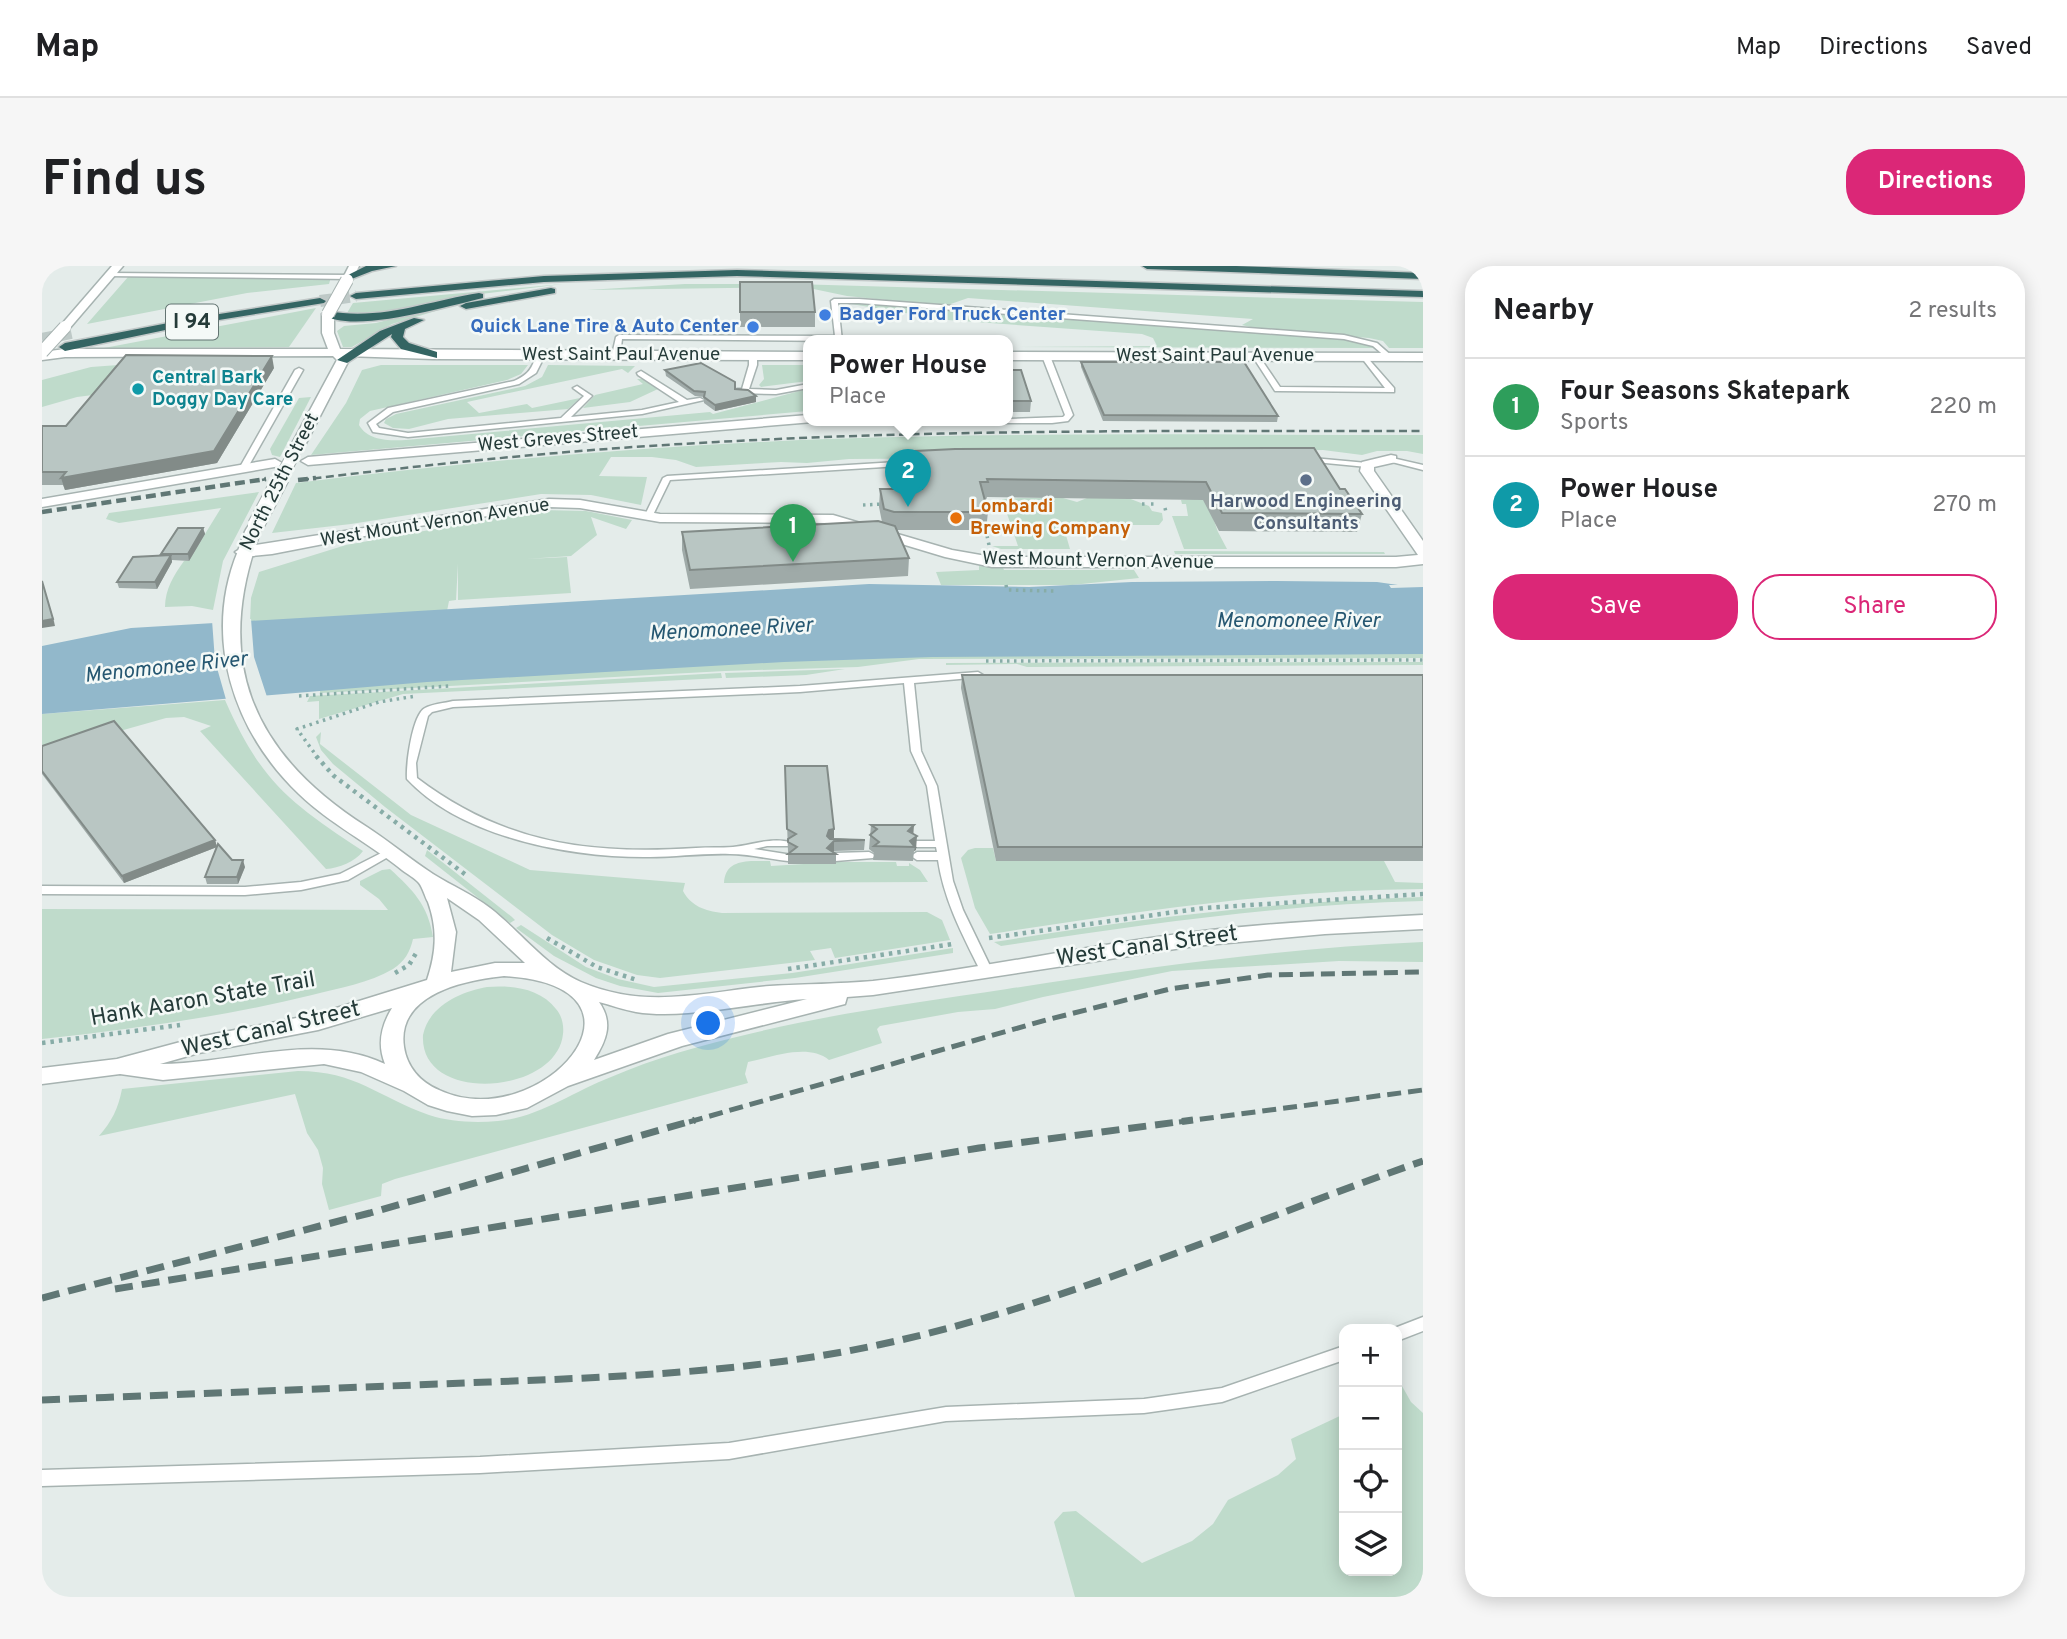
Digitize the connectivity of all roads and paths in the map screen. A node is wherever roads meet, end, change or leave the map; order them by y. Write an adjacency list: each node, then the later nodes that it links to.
1 (391, 266): 8 (highway)
2 (571, 266): 7 (highway)
3 (912, 266): 4 (highway)
4 (939, 267)
5 (1142, 269): 10 (highway)
6 (114, 271): 8 (lane); 20 (street)
7 (469, 273)
8 (350, 274): 18 (street, bridge)
9 (428, 277): 11 (highway)
10 (1423, 278)
11 (363, 284)
12 (598, 286): 14 (highway); 18 (highway); 19 (highway)
13 (328, 288): 20 (highway, I 94)
14 (1226, 289): 15 (highway); 16 (highway)
15 (1423, 294)
16 (356, 296)
17 (320, 301): 23 (highway, I 94)
18 (328, 314): 24 (street); 30 (street)
19 (400, 326): 25 (highway); 26 (highway)
20 (71, 329): 29 (street, bridge)
21 (838, 335): 37 (lane)
22 (803, 339): 28 (lane)
23 (65, 347)
24 (301, 352): 29 (street, West Saint Paul Avenue); 30 (street, West Saint Paul Avenue)
25 (356, 352): 26 (street, West Saint Paul Avenue); 30 (street, West Saint Paul Avenue)
26 (433, 355): 27 (street, West Saint Paul Avenue); 30 (street, West Saint Paul Avenue)
27 (541, 355): 28 (street, West Saint Paul Avenue); 46 (lane)
28 (616, 355): 31 (street, West Saint Paul Avenue)
29 (45, 356): 30 (street, West Saint Paul Avenue)
30 (339, 356): 64 (street, North 25th Street, bridge)
31 (753, 356): 32 (street, West Saint Paul Avenue); 41 (lane)
32 (803, 356)
33 (1013, 356): 34 (street, West Saint Paul Avenue)
34 (1046, 356): 35 (street, West Saint Paul Avenue); 47 (lane)
35 (1257, 357): 36 (street, West Saint Paul Avenue); 36 (lane)
36 (1365, 357): 37 (street, West Saint Paul Avenue)
37 (1390, 357): 38 (street, West Saint Paul Avenue)
38 (1423, 357)
39 (299, 370): 54 (lane)
40 (640, 373): 44 (lane)
41 (803, 387)
42 (577, 388): 46 (lane)
43 (700, 400): 44 (lane)
44 (686, 403): 46 (lane)
45 (803, 419): 50 (street, West Greves Street)
46 (563, 420)
47 (1013, 421)
48 (1297, 459): 53 (lane)
49 (1391, 459): 53 (street); 55 (lane)
50 (308, 461)
51 (941, 462): 61 (lane)
52 (275, 463): 54 (street)
53 (1367, 465): 65 (street)
54 (244, 467): 56 (street)
55 (1423, 468)
56 (42, 503)
57 (895, 503): 60 (path)
58 (968, 504): 59 (path)
59 (996, 504)
60 (863, 505)
61 (648, 517): 64 (street, West Mount Vernon Avenue); 65 (street, West Mount Vernon Avenue)
62 (1004, 526): 63 (path)
63 (989, 546)
64 (243, 552): 76 (street, North 25th Street)
65 (1422, 558)
66 (1006, 586): 67 (path)
67 (1054, 591)
68 (990, 676): 69 (lane)
69 (909, 680): 72 (lane); 75 (lane)
70 (787, 844): 72 (lane)
71 (846, 844): 73 (lane)
72 (731, 850): 77 (lane)
73 (869, 850): 78 (lane)
74 (916, 850): 75 (lane)
75 (942, 850): 83 (lane)
76 (391, 851): 79 (street, North 25th Street); 80 (lane)
77 (788, 857)
78 (835, 857)
79 (429, 881): 84 (street, North 25th Street); 87 (street, North 25th Street)
80 (42, 890)
81 (1423, 922): 83 (street, West Canal Street)
82 (420, 942): 85 (path)
83 (986, 970): 88 (street, West Canal Street)
84 (548, 974): 86 (street); 87 (street)
85 (392, 975)
86 (571, 986): 88 (street, West Canal Street); 93 (street)
87 (430, 988): 91 (street, West Canal Street); 94 (street)
88 (873, 988): 93 (street, West Canal Street)
89 (185, 1024): 90 (path, Hank Aaron State Trail)
90 (42, 1043)
91 (117, 1068): 92 (street, West Canal Street); 94 (street, West Canal Street)
92 (42, 1076)
93 (564, 1080): 94 (street)
94 (412, 1085)
95 (1423, 1324): 96 (lane)
96 (1402, 1332)
97 (1339, 1355): 98 (lane)
98 (42, 1478)

